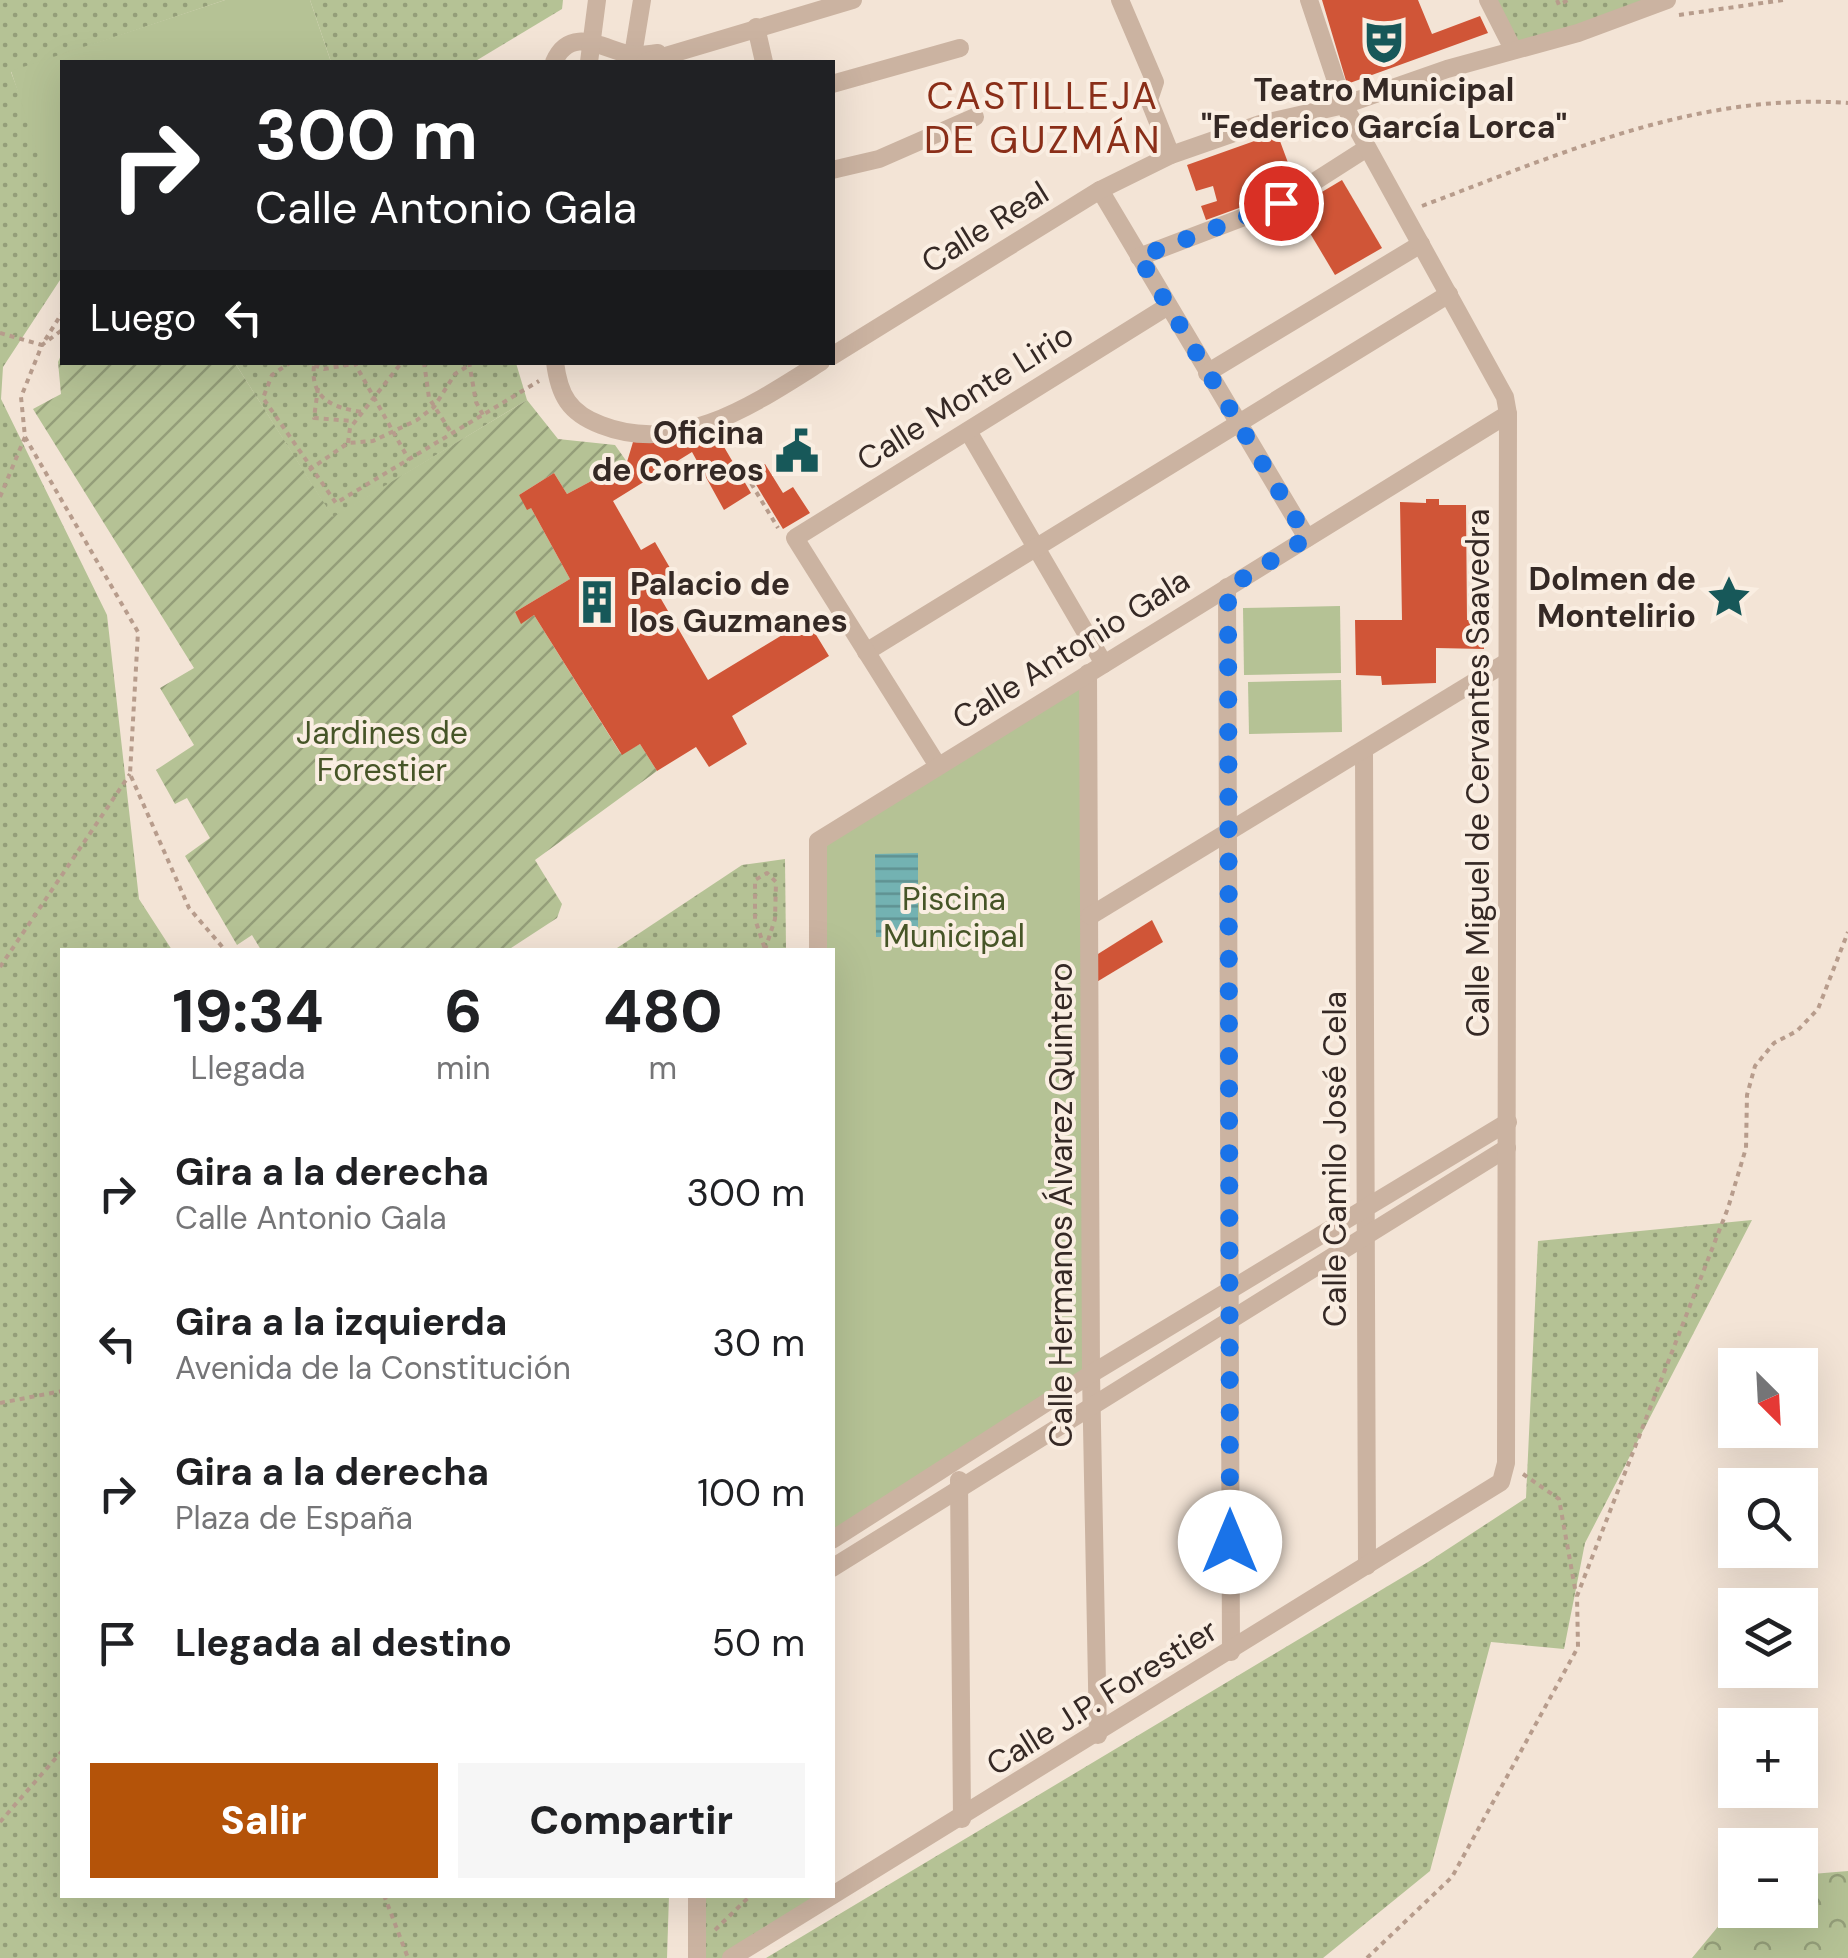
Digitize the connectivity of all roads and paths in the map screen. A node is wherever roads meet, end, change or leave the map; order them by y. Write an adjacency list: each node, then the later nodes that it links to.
1 (597, 0): 16 (street)
2 (642, 0): 19 (street)
3 (778, 0): 14 (street)
4 (853, 0): 14 (street)
5 (1120, 0): 28 (street)
6 (1309, 0): 25 (street, Calle Miguel de Cervantes Saavedra)
7 (1556, 0): 8 (path)
8 (1568, 0)
9 (1667, 0): 18 (street, Calle Real)
10 (1783, 0): 12 (path)
11 (1491, 1): 18 (street)
12 (1746, 2): 13 (path)
13 (1664, 20)
14 (776, 22): 15 (street)
15 (756, 27): 19 (street); 22 (street)
16 (592, 39): 19 (street); 20 (street); 21 (street)
17 (960, 48): 23 (street)
18 (1513, 49): 25 (street, Calle Real)
19 (639, 59)
20 (556, 60)
21 (589, 60)
22 (764, 60)
23 (835, 83)
24 (1848, 103): 31 (path)
25 (1344, 105): 27 (street, Calle Miguel de Cervantes Saavedra); 28 (street, Calle Real)
26 (975, 117): 29 (street)
27 (1368, 148): 31 (street, Calle Miguel de Cervantes Saavedra); 33 (street)
28 (1171, 155): 30 (street, Calle Real)
29 (835, 169)
30 (1100, 190): 33 (street); 40 (street, Calle Real)
31 (1404, 214): 32 (street, Calle Miguel de Cervantes Saavedra)
32 (1421, 244): 34 (street, Calle Miguel de Cervantes Saavedra); 51 (street)
33 (1139, 257): 35 (street)
34 (1449, 294): 56 (street, Calle Miguel de Cervantes Saavedra); 59 (street)
35 (1168, 306): 51 (street); 60 (street, Calle Monte Lirio)
36 (60, 316): 39 (path)
37 (60, 332): 39 (path)
38 (0, 333): 39 (path)
39 (42, 345): 63 (path)
40 (835, 354)
41 (286, 365): 66 (path)
42 (349, 365): 49 (path)
43 (355, 365): 53 (path)
44 (400, 365): 53 (path)
45 (425, 365): 54 (path)
46 (467, 365): 54 (path)
47 (468, 365): 57 (path)
48 (812, 365): 50 (street)
49 (314, 366): 52 (path)
50 (555, 367): 57 (path)
51 (1207, 373): 59 (street)
52 (318, 388): 55 (path); 58 (path)
53 (373, 402): 55 (path); 61 (path)
54 (434, 407): 61 (path); 62 (path)
55 (362, 412): 58 (path)
56 (1508, 414): 70 (street, Calle Antonio Gala); 74 (street, Calle Miguel de Cervantes Saavedra)
57 (484, 415): 62 (path)
58 (355, 421): 64 (path)
59 (1237, 424): 70 (street); 71 (street)
60 (968, 431): 69 (street, Calle Monte Lirio); 71 (street)
61 (392, 433): 64 (path); 65 (path)
62 (452, 434): 65 (path)
63 (25, 437): 68 (path); 78 (path)
64 (348, 443): 66 (path)
65 (409, 460): 66 (path)
66 (309, 470)
67 (746, 475): 69 (path)
68 (0, 497)
69 (794, 538): 73 (street)
70 (1307, 538): 72 (street, Calle Antonio Gala)
71 (1036, 548): 73 (street); 75 (street)
72 (1228, 588): 75 (street, Calle Antonio Gala); 79 (street)
73 (866, 652): 77 (street)
74 (1507, 662): 76 (street); 87 (street, Calle Miguel de Cervantes Saavedra)
75 (1096, 669): 77 (street, Calle Antonio Gala); 80 (street, Calle Hermanos Álvarez Quintero)
76 (1364, 752): 79 (street); 89 (street, Calle Camilo José Cela)
77 (938, 766): 85 (street, Calle Antonio Gala)
78 (130, 774): 82 (path); 86 (path)
79 (1228, 836): 80 (street); 91 (street)
80 (1090, 916): 93 (street, Calle Hermanos Álvarez Quintero)
81 (1848, 932): 103 (path)
82 (222, 948)
83 (764, 948): 84 (path)
84 (766, 948)
85 (818, 948)
86 (0, 967)
87 (1508, 1122): 88 (street, Calle Miguel de Cervantes Saavedra); 89 (street)
88 (1507, 1148): 90 (street); 98 (street, Calle Miguel de Cervantes Saavedra)
89 (1365, 1208): 90 (street, Calle Camilo José Cela); 91 (street)
90 (1366, 1236): 92 (street); 102 (street, Calle Camilo José Cela)
91 (1228, 1294): 92 (street); 93 (street)
92 (1228, 1322): 96 (street); 104 (street)
93 (1091, 1374): 96 (street, Calle Hermanos Álvarez Quintero); 97 (street)
94 (60, 1391): 95 (path)
95 (0, 1403)
96 (1092, 1406): 99 (street); 105 (street, Calle Hermanos Álvarez Quintero)
97 (958, 1461): 99 (street); 100 (street)
98 (1504, 1473): 102 (street, Calle J.P. Forestier); 103 (path)
99 (958, 1490): 101 (street); 107 (street)
100 (835, 1538)
101 (835, 1566)
102 (1367, 1566): 104 (street, Calle J.P. Forestier)
103 (1576, 1596): 120 (path)
104 (1231, 1652): 105 (street, Calle J.P. Forestier)
105 (1098, 1735): 107 (street, Calle J.P. Forestier)
106 (60, 1753): 108 (path)
107 (962, 1819): 109 (street, Calle J.P. Forestier)
108 (0, 1822)
109 (835, 1893)
110 (385, 1898): 115 (path)
111 (389, 1898): 115 (path)
112 (697, 1898): 116 (street)
113 (748, 1898): 116 (path)
114 (827, 1898): 119 (street, Calle J.P. Forestier)
115 (386, 1902): 117 (path)
116 (697, 1936): 118 (street)
117 (408, 1958)
118 (697, 1958)
119 (731, 1958)
120 (1367, 1958)

